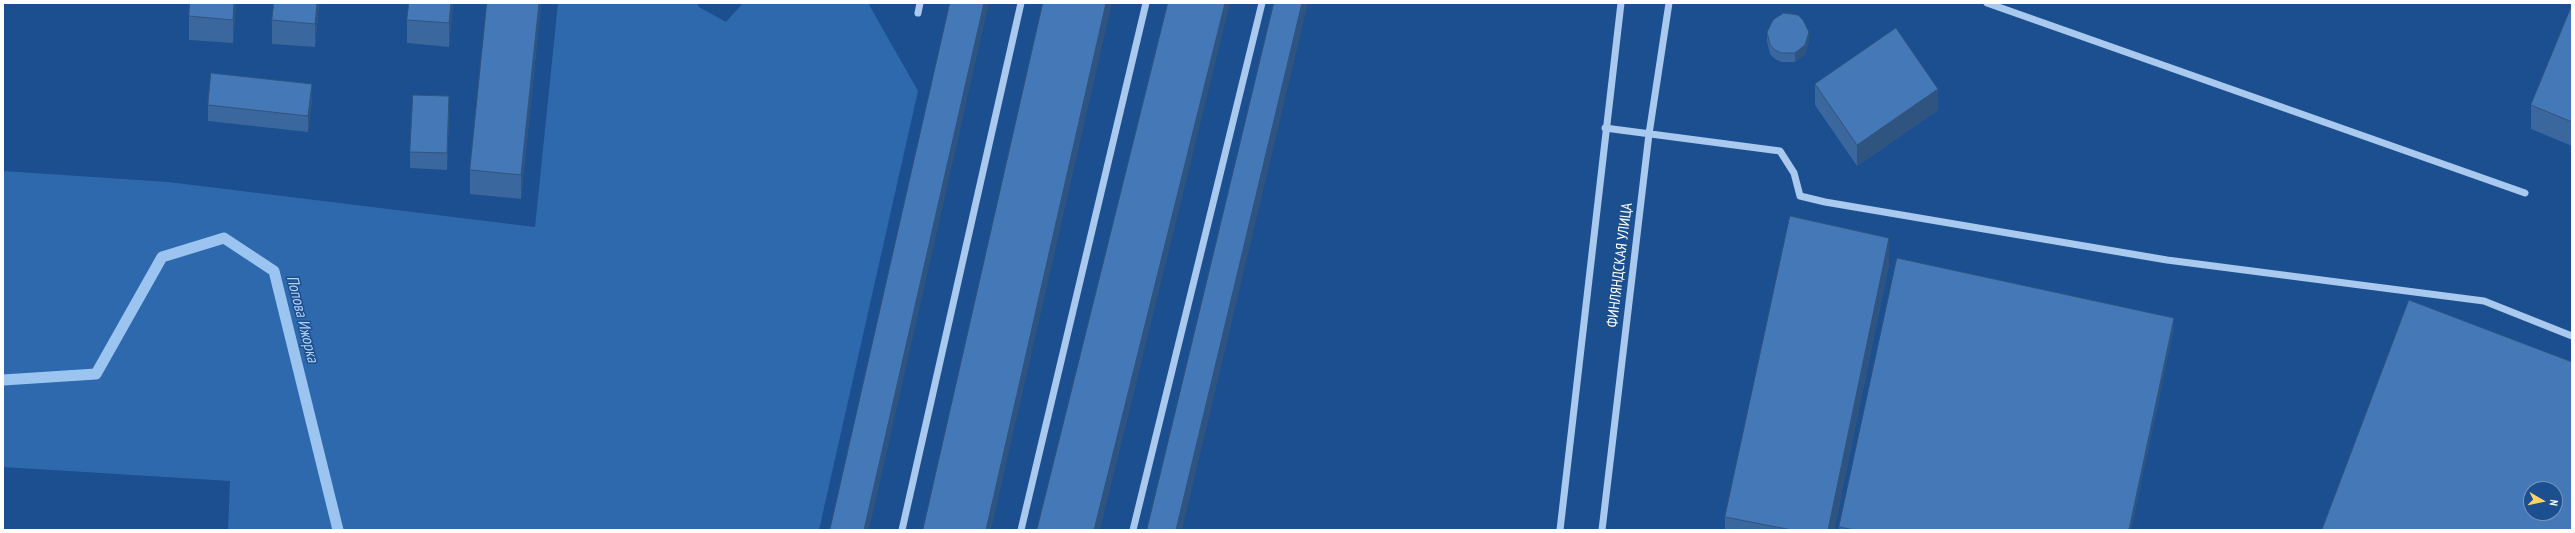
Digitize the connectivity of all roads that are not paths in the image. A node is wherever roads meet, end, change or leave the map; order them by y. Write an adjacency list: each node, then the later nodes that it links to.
1 (920, 3): 8 (street)
2 (1021, 3): 13 (street)
3 (1146, 3): 14 (street)
4 (1262, 3): 15 (street)
5 (1621, 3): 9 (street, ФИНЛЯНДСКАЯ УЛИЦА)
6 (1669, 3): 10 (street, ФИНЛЯНДСКАЯ УЛИЦА)
7 (1987, 3): 11 (street)
8 (918, 13)
9 (1605, 128): 10 (street); 16 (street, ФИНЛЯНДСКАЯ УЛИЦА)
10 (1649, 134): 12 (street); 17 (street, ФИНЛЯНДСКАЯ УЛИЦА)
11 (2524, 193)
12 (2572, 336)
13 (902, 530)
14 (1021, 530)
15 (1133, 530)
16 (1560, 530)
17 (1602, 530)

